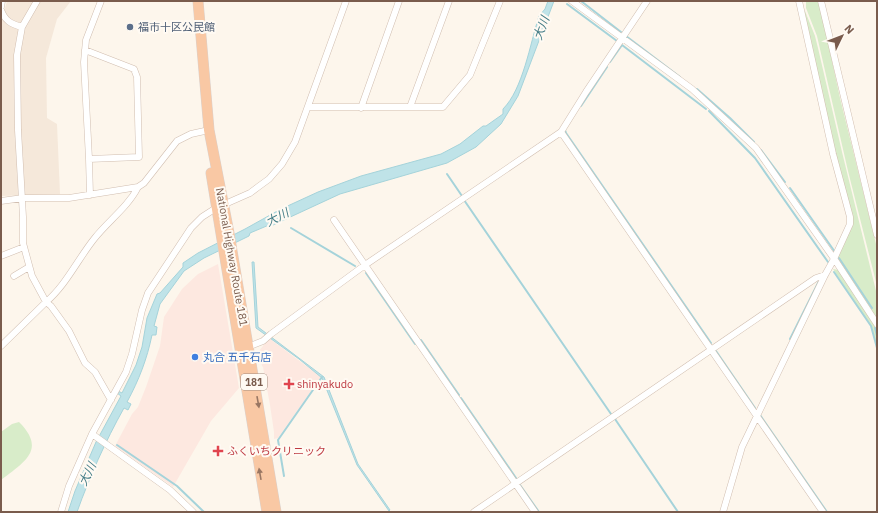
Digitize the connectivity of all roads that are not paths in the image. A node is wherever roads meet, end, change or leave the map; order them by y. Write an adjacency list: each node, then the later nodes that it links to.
1 (2, 1): 14 (street)
2 (37, 1): 15 (street)
3 (101, 1): 17 (street)
4 (191, 1): 21 (highway, National Highway Route 181 / 181)
5 (198, 1): 21 (highway, National Highway Route 181 / 181)
6 (346, 1): 18 (street)
7 (399, 1): 20 (street)
8 (449, 1): 19 (street)
9 (500, 1): 19 (street)
10 (572, 1): 16 (street)
11 (647, 1): 16 (street)
12 (799, 1): 34 (street)
13 (821, 1): 30 (street)
14 (1, 9): 15 (street)
15 (22, 26): 26 (street)
16 (622, 38): 22 (street); 34 (street)
17 (85, 50): 23 (street); 23 (street)
18 (308, 107): 20 (street); 28 (street)
19 (410, 107): 20 (street)
20 (361, 108)
21 (206, 131): 24 (street); 28 (highway, National Highway Route 181 / 181)
22 (561, 132): 35 (street); 43 (street)
23 (89, 159): 25 (street)
24 (138, 187): 25 (street); 39 (street)
25 (90, 195): 26 (street)
26 (22, 198): 27 (street); 31 (street)
27 (1, 201)
28 (220, 206): 32 (highway, National Highway Route 181 / 181); 44 (street)
29 (334, 220): 35 (street)
30 (877, 235)
31 (24, 247): 33 (street); 36 (street)
32 (228, 255): 42 (highway, National Highway Route 181 / 181); 50 (highway, National Highway Route 181 / 181, one-way to 32)
33 (1, 256)
34 (834, 259): 37 (street); 40 (street)
35 (365, 265): 42 (street); 47 (street)
36 (30, 268): 38 (street); 39 (street)
37 (825, 275): 43 (street); 45 (street)
38 (14, 276)
39 (46, 302): 41 (street); 44 (street)
40 (877, 324)
41 (1, 346)
42 (248, 347): 51 (highway, National Highway Route 181 / 181, one-way to 51)
43 (711, 349): 45 (street); 47 (street)
44 (111, 400): 46 (street)
45 (757, 416): 54 (street); 55 (street)
46 (94, 436): 48 (street); 49 (street)
47 (516, 484): 52 (street); 53 (street)
48 (61, 512)
49 (193, 512)
50 (267, 512)
51 (276, 512)
52 (474, 512)
53 (535, 512)
54 (723, 512)
55 (823, 512)

